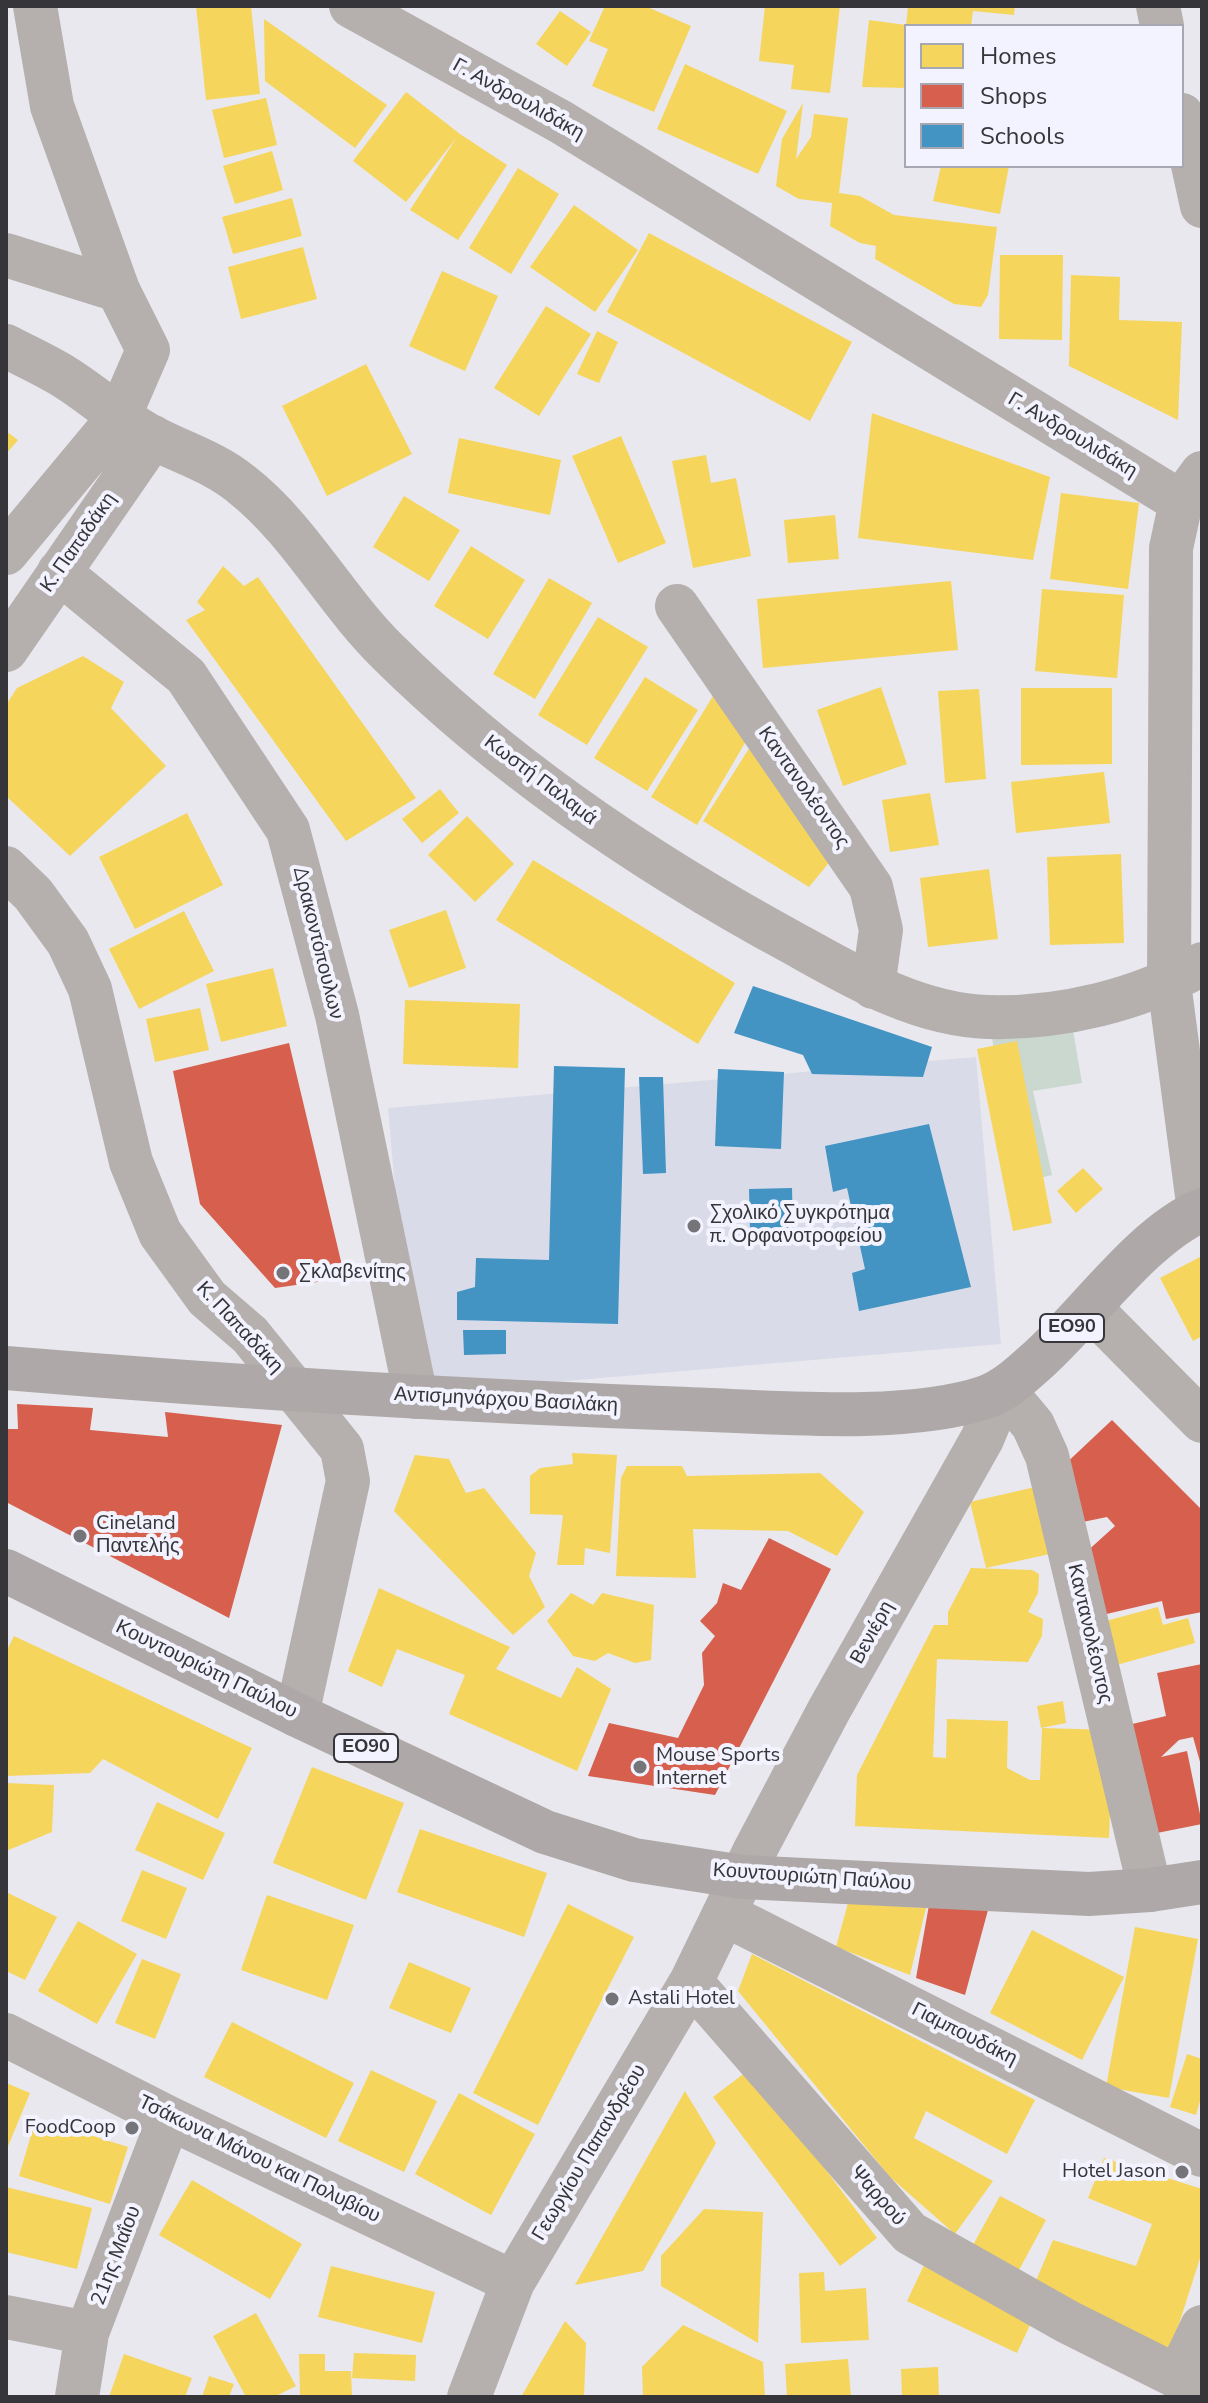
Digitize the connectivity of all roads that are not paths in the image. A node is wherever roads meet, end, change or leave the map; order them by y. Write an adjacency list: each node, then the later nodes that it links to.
1 (35, 6): 6 (street)
2 (351, 6): 9 (street, Γ. Ανδρουλιδάκη)
3 (1184, 124): 4 (street)
4 (1202, 206)
5 (6, 255): 6 (street)
6 (118, 290): 8 (street)
7 (6, 346): 8 (street, Κωστή Παλαμά)
8 (136, 427): 10 (street); 11 (street, Κ. Παπαδάκη); 16 (street, Κωστή Παλαμά)
9 (1191, 488): 15 (street, Γ. Ανδρουλιδάκη)
10 (6, 553)
11 (59, 572): 13 (street, Κ. Παπαδάκη); 21 (street, Δρακοντόπουλων)
12 (677, 606): 16 (street, Καντανολέοντος)
13 (6, 650)
14 (6, 868): 24 (street, Κ. Παπαδάκη)
15 (1185, 974): 16 (street, Κωστή Παλαμά); 17 (street, Γ. Ανδρουλιδάκη)
16 (873, 987)
17 (1201, 1211): 18 (main road, ΕΟ90)
18 (1091, 1309): 20 (main road, ΕΟ90); 22 (street)
19 (6, 1368): 21 (main road, Αντισμηνάρχου Βασιλάκη / ΕΟ90)
20 (1003, 1389): 21 (main road, Αντισμηνάρχου Βασιλάκη / ΕΟ90); 26 (street, Καντανολέοντος); 27 (street, Βενιέρη)
21 (416, 1397)
22 (1202, 1421)
23 (6, 1571): 24 (main road, Κουντουριώτη Παύλου / ΕΟ90)
24 (297, 1715): 27 (main road, Κουντουριώτη Παύλου / ΕΟ90)
25 (1202, 1882): 26 (main road, Κουντουριώτη Παύλου / ΕΟ90)
26 (1150, 1890): 27 (main road, Κουντουριώτη Παύλου / ΕΟ90)
27 (734, 1896): 28 (street, Γεωργίου Παπανδρέου); 31 (street, Γιαμπουδάκη)
28 (691, 1982): 32 (street, Γεωργίου Παπανδρέου); 36 (street, Ψαρρού)
29 (6, 2035): 30 (street, Τσάκωνα Μάνου και Πολυβίου)
30 (169, 2118): 32 (street, Τσάκωνα Μάνου και Πολυβίου); 35 (street, 21ης Μαΐου)
31 (1202, 2155)
32 (513, 2282): 38 (street, Γεωργίου Παπανδρέου)
33 (6, 2317): 35 (street)
34 (1202, 2327): 36 (street)
35 (87, 2333): 37 (street, 21ης Μαΐου)
36 (1190, 2381)
37 (77, 2397)
38 (469, 2397)

